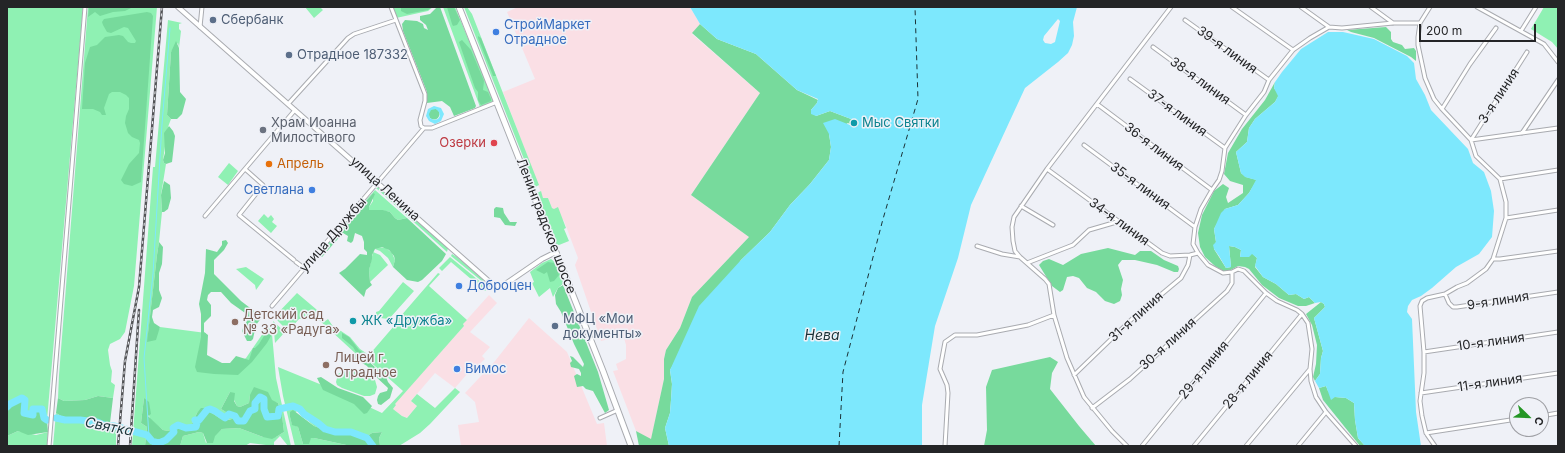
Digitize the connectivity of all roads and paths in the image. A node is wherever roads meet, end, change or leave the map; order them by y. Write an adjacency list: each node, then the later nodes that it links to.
1 (85, 7): 83 (street)
2 (178, 7): 18 (street, улица Ленина)
3 (202, 7): 18 (street)
4 (391, 7): 14 (street)
5 (459, 7): 29 (main road, Ленинградское шоссе)
6 (1172, 7): 31 (street)
7 (1232, 7): 23 (street)
8 (1301, 7): 19 (street)
9 (1371, 7): 16 (street)
10 (1424, 7): 13 (street)
11 (1477, 7): 21 (street)
12 (1536, 7): 21 (street)
13 (1429, 9): 17 (street)
14 (396, 20): 30 (street); 35 (street)
15 (1185, 20): 27 (street, 39-я линия)
16 (1394, 23): 17 (street); 19 (street)
17 (1420, 23): 32 (street)
18 (200, 27): 30 (street, улица Ленина)
19 (1329, 27): 23 (street)
20 (1496, 28): 32 (street)
21 (1521, 31): 25 (street)
22 (1153, 47): 34 (street, 38-я линия)
23 (1294, 50): 27 (street)
24 (1527, 52): 38 (street, 3-я линия)
25 (1558, 62)
26 (1130, 79): 40 (street, 37-я линия)
27 (1269, 80): 34 (street)
28 (1558, 80): 37 (street)
29 (497, 101): 35 (street); 56 (main road, Ленинградское шоссе)
30 (288, 104): 33 (street, улица Ленина)
31 (1097, 104): 42 (street); 46 (street, 36-я линия)
32 (1442, 109): 38 (street)
33 (295, 110): 41 (street); 45 (street, улица Ленина)
34 (1246, 115): 40 (street)
35 (424, 128): 45 (street, улица Дружбы)
36 (1558, 128): 37 (street)
37 (1522, 133): 38 (street)
38 (1471, 140): 44 (street)
39 (1084, 145): 53 (street, 35-я линия)
40 (1225, 148): 46 (street)
41 (245, 169): 49 (street); 62 (street)
42 (1047, 169): 47 (street); 51 (street, 34-я линия)
43 (1558, 170): 44 (street)
44 (1500, 179): 50 (street)
45 (378, 182): 56 (street, улица Ленина); 62 (street, улица Дружбы)
46 (1212, 190): 53 (street)
47 (1021, 206): 52 (street); 59 (street)
48 (1558, 210): 50 (street)
49 (205, 216)
50 (1506, 218): 60 (street)
51 (1120, 222): 58 (street, 34-я линия); 61 (street)
52 (1052, 225)
53 (1195, 227): 57 (street)
54 (977, 246): 59 (street)
55 (1558, 251): 60 (street)
56 (556, 252): 77 (main road, Ленинградское шоссе)
57 (1198, 253): 58 (street, 34-я линия); 63 (street)
58 (1190, 255): 74 (street, 31-я линия)
59 (1020, 257): 61 (street)
60 (1493, 259): 66 (street)
61 (1027, 263): 69 (street)
62 (304, 268): 67 (street, улица Дружбы)
63 (1232, 272): 65 (street); 76 (street, 30-я линия)
64 (1558, 292): 66 (street, 9-я линия)
65 (1266, 293): 68 (street); 87 (street, 29-я линия)
66 (1445, 294): 71 (street)
67 (272, 306)
68 (1302, 314): 72 (street); 88 (street, 28-я линия)
69 (1054, 315): 74 (street); 85 (street)
70 (1558, 332): 71 (street, 10-я линия)
71 (1424, 352): 75 (street)
72 (1310, 370): 78 (street); 89 (street)
73 (1558, 373): 75 (street, 11-я линия)
74 (1074, 375): 76 (street)
75 (1421, 393): 81 (street)
76 (1092, 408): 86 (street)
77 (618, 410): 79 (street); 84 (main road, Ленинградское шоссе)
78 (1326, 412): 82 (street); 90 (street)
79 (600, 418)
80 (1509, 421): 81 (street)
81 (1426, 433): 93 (street)
82 (1353, 442): 91 (street); 92 (street)
83 (50, 446)
84 (631, 446)
85 (945, 446)
86 (1127, 446)
87 (1142, 446)
88 (1194, 446)
89 (1246, 446)
90 (1298, 446)
91 (1350, 446)
92 (1356, 446)
93 (1435, 446)

